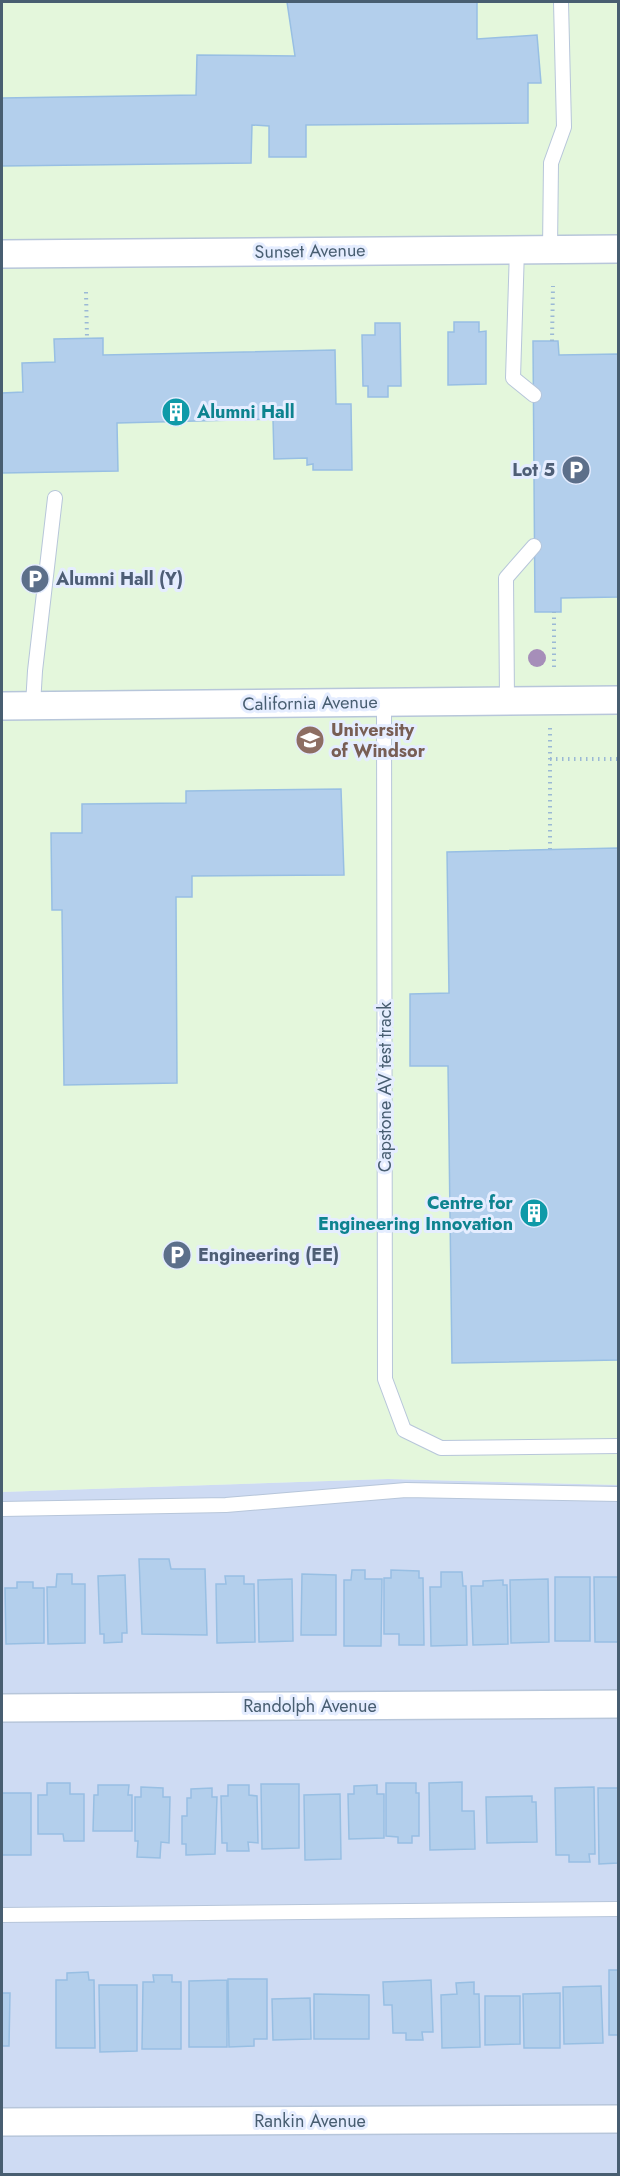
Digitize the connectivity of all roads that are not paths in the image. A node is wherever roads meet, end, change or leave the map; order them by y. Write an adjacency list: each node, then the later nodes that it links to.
1 (561, 2): 3 (lane)
2 (517, 249): 3 (street, Sunset Avenue); 5 (street, Sunset Avenue); 6 (lane)
3 (550, 249): 4 (street, Sunset Avenue)
4 (618, 249)
5 (2, 254)
6 (534, 395)
7 (55, 498): 12 (lane)
8 (534, 546): 10 (lane)
9 (618, 700): 10 (street, California Avenue)
10 (507, 701): 11 (street, California Avenue)
11 (384, 702): 12 (street, California Avenue); 14 (lane, Capstone AV test track)
12 (33, 705): 13 (street, California Avenue)
13 (2, 706)
14 (618, 1446)
15 (618, 1494): 16 (lane)
16 (2, 1509)
17 (618, 1704): 18 (street, Randolph Avenue)
18 (2, 1708)
19 (618, 1910): 20 (lane)
20 (2, 1915)
21 (618, 2119): 22 (street, Rankin Avenue)
22 (2, 2122)

